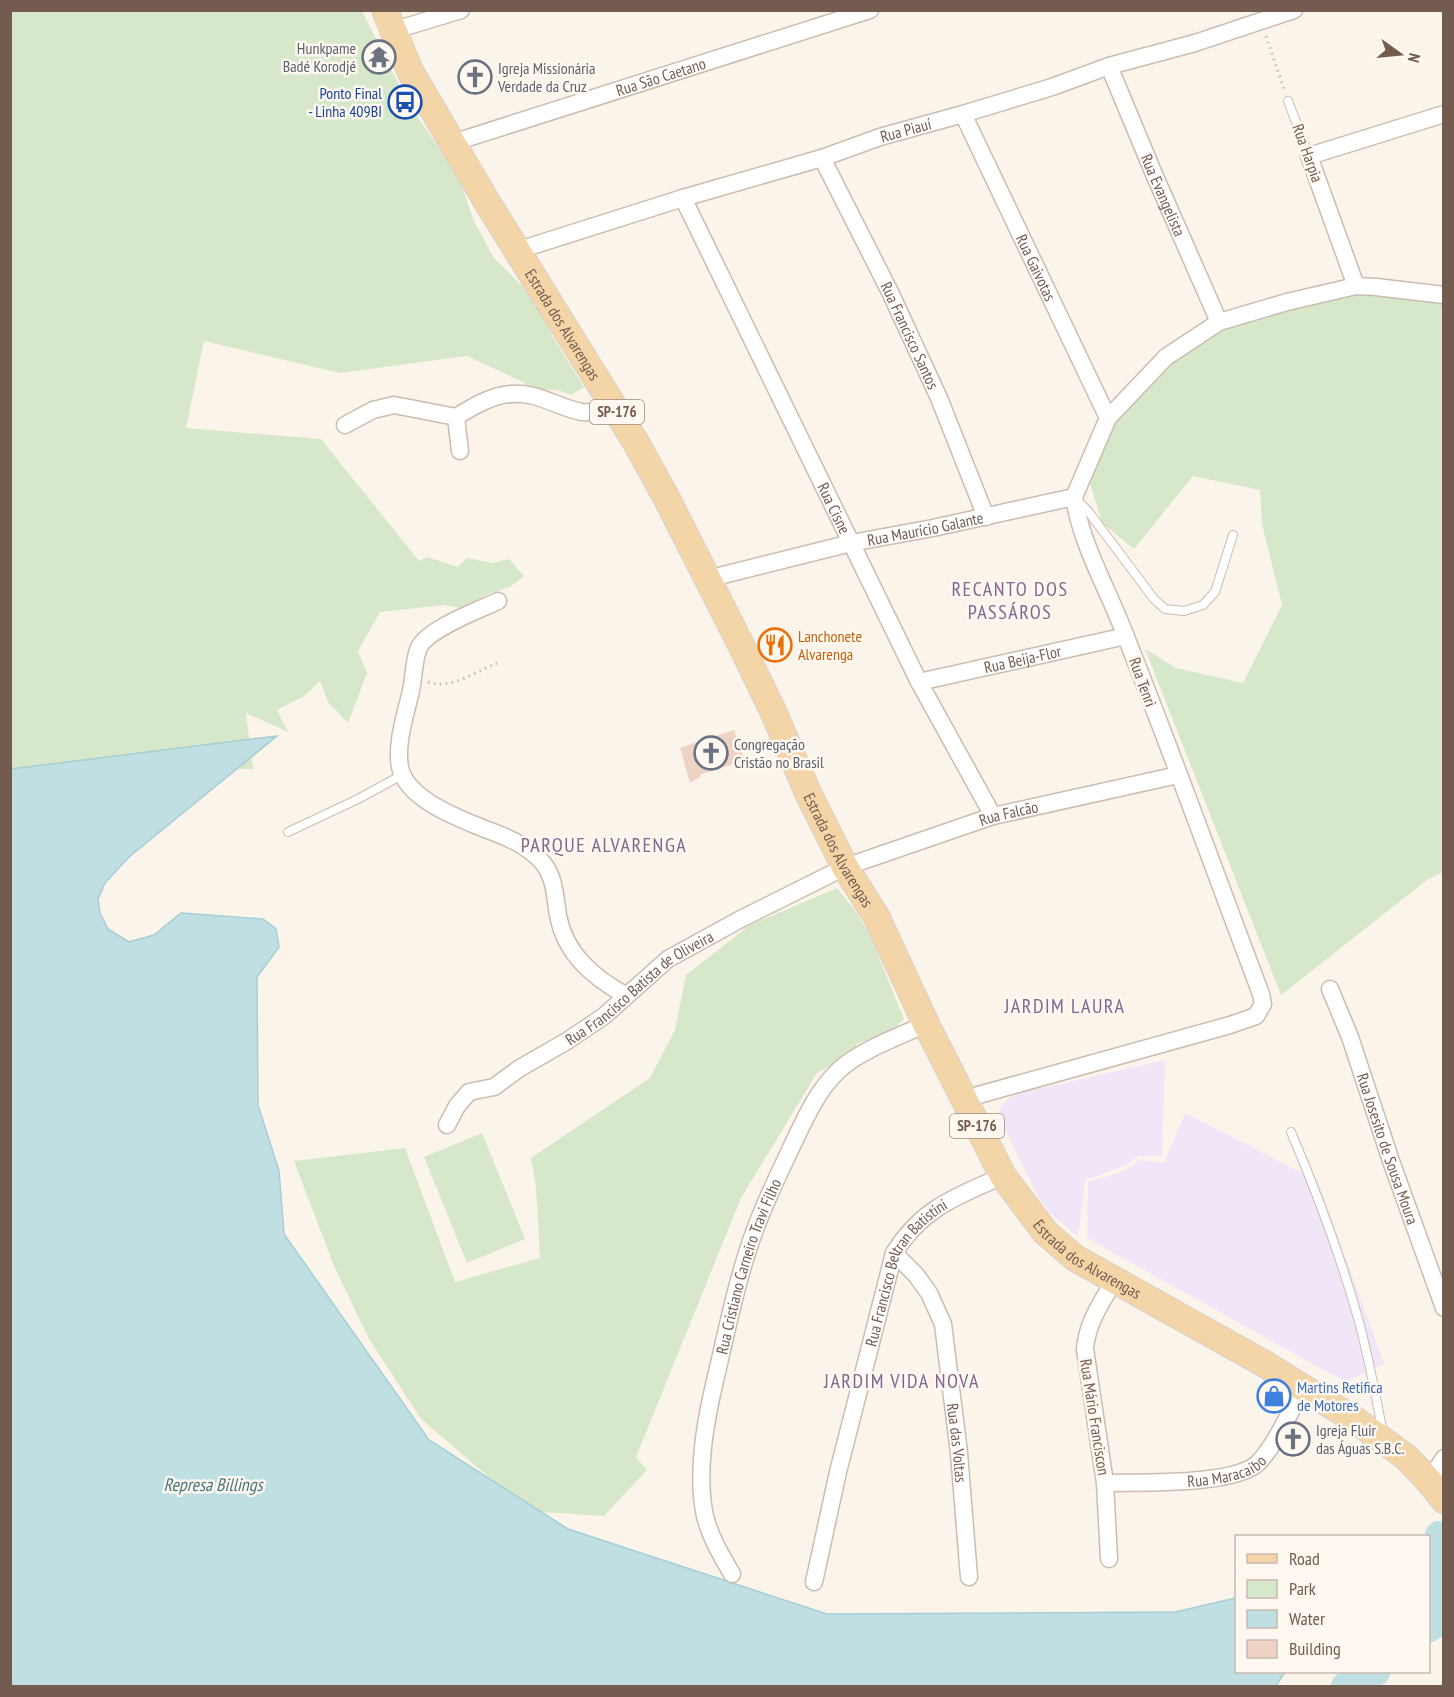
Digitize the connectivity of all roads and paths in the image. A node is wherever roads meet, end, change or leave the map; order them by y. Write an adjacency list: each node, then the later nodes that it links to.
1 (461, 10): 5 (street)
2 (870, 10): 10 (street, Rua São Caetano)
3 (1294, 10): 4 (street, Rua Piauí)
4 (1260, 20): 6 (street, Rua Piauí); 7 (path)
5 (388, 21): 10 (main road, Estrada dos Alvarengas / SP-176)
6 (1109, 66): 8 (street, Rua Piauí); 17 (street, Rua Evangelista)
7 (1288, 101): 11 (lane, Rua Harpia)
8 (963, 114): 12 (street, Rua Piauí); 20 (street, Rua Gaivotas)
9 (1443, 114): 11 (street)
10 (452, 143): 14 (main road, Estrada dos Alvarengas / SP-176)
11 (1309, 156): 15 (street, Rua Harpia)
12 (822, 158): 13 (street, Rua Piauí); 24 (street, Rua Francisco Santos)
13 (683, 198): 14 (street, Rua Piauí); 26 (street, Rua Cisne)
14 (519, 250): 18 (main road, Estrada dos Alvarengas / SP-176)
15 (1356, 286): 16 (street); 17 (street)
16 (1443, 295)
17 (1219, 322): 20 (street)
18 (615, 408): 19 (street); 27 (main road, Estrada dos Alvarengas / SP-176)
19 (456, 417): 21 (street); 22 (street)
20 (1108, 418): 23 (street)
21 (345, 425)
22 (460, 451)
23 (1074, 497): 24 (street, Rua Maurício Galante); 25 (lane); 29 (street, Rua Tenri)
24 (986, 517): 26 (street, Rua Maurício Galante)
25 (1233, 535)
26 (850, 543): 27 (street, Rua Maurício Galante); 32 (street, Rua Cisne)
27 (707, 579): 37 (main road, Estrada dos Alvarengas / SP-176)
28 (498, 601): 31 (street)
29 (1126, 636): 32 (street, Rua Beija-Flor); 34 (street, Rua Tenri)
30 (497, 663): 31 (path)
31 (414, 677): 33 (street)
32 (919, 682): 35 (street, Rua Cisne)
33 (402, 775): 36 (lane); 39 (street)
34 (1178, 775): 35 (street, Rua Falcão); 41 (street, Rua Tenri)
35 (993, 816): 37 (street, Rua Falcão)
36 (288, 832)
37 (845, 867): 39 (street, Rua Francisco Batista de Oliveira); 40 (main road, Estrada dos Alvarengas / SP-176)
38 (1330, 989): 47 (street, Rua Josesito de Sousa Moura)
39 (626, 995): 42 (street, Rua Francisco Batista de Oliveira)
40 (926, 1024): 41 (main road, Estrada dos Alvarengas / SP-176); 54 (street, Rua Cristiano Carneiro Travi Filho)
41 (964, 1099): 44 (main road, Estrada dos Alvarengas / SP-176)
42 (447, 1125)
43 (1291, 1132): 49 (lane)
44 (1003, 1176): 45 (street, Rua Francisco Beltran Batistini); 46 (main road, Estrada dos Alvarengas / SP-176)
45 (894, 1253): 55 (street, Rua das Voltas); 56 (street, Rua Francisco Beltran Batistini)
46 (1114, 1281): 48 (main road, Estrada dos Alvarengas / SP-176); 51 (street, Rua Mário Franciscon)
47 (1443, 1308)
48 (1304, 1387): 49 (main road, Estrada dos Alvarengas / SP-176); 51 (street, Rua Maracaibo)
49 (1384, 1440): 52 (main road, Estrada dos Alvarengas / SP-176)
50 (1443, 1458): 52 (street)
51 (1106, 1483): 53 (street, Rua Mário Franciscon)
52 (1436, 1490)
53 (1109, 1559)
54 (732, 1574)
55 (969, 1577)
56 (814, 1582)

